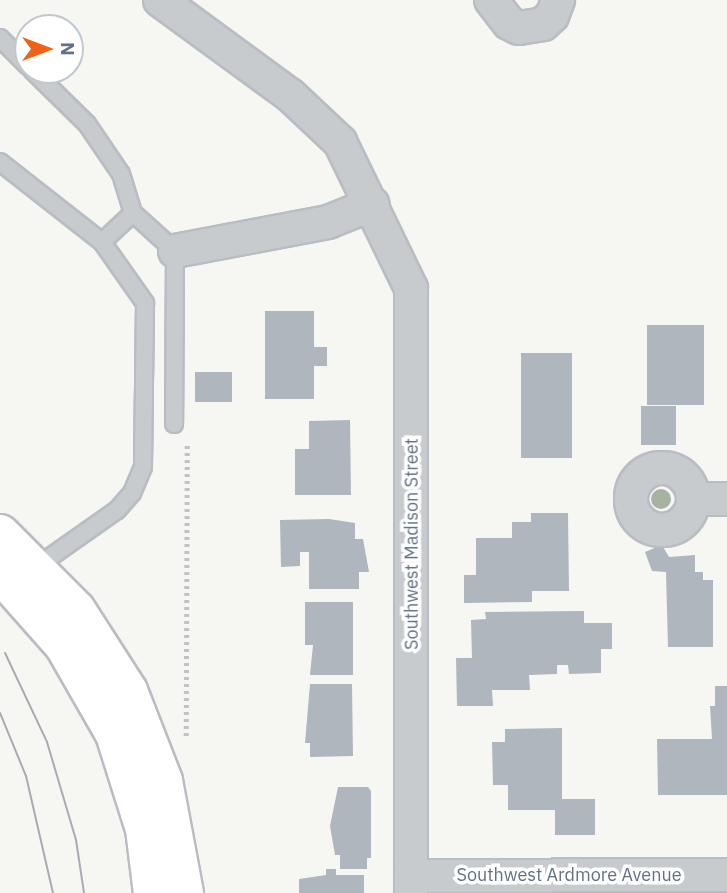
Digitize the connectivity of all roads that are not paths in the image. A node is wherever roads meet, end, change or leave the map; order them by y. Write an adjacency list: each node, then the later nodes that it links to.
1 (160, 0): 8 (street, Southwest Madison Street)
2 (491, 0): 3 (street)
3 (558, 0)
4 (0, 38): 5 (lane)
5 (14, 52)
6 (46, 84): 9 (lane)
7 (0, 162): 10 (lane)
8 (373, 204): 11 (street); 18 (street, Southwest Madison Street)
9 (133, 213): 10 (lane); 11 (lane)
10 (102, 243): 16 (lane)
11 (175, 251): 12 (lane)
12 (174, 424)
13 (693, 499): 14 (street)
14 (727, 499)
15 (0, 534): 16 (main road)
16 (18, 570): 19 (main road); 20 (main road)
17 (727, 875): 18 (street, Southwest Ardmore Avenue)
18 (411, 884)
19 (153, 893)
20 (184, 893)

